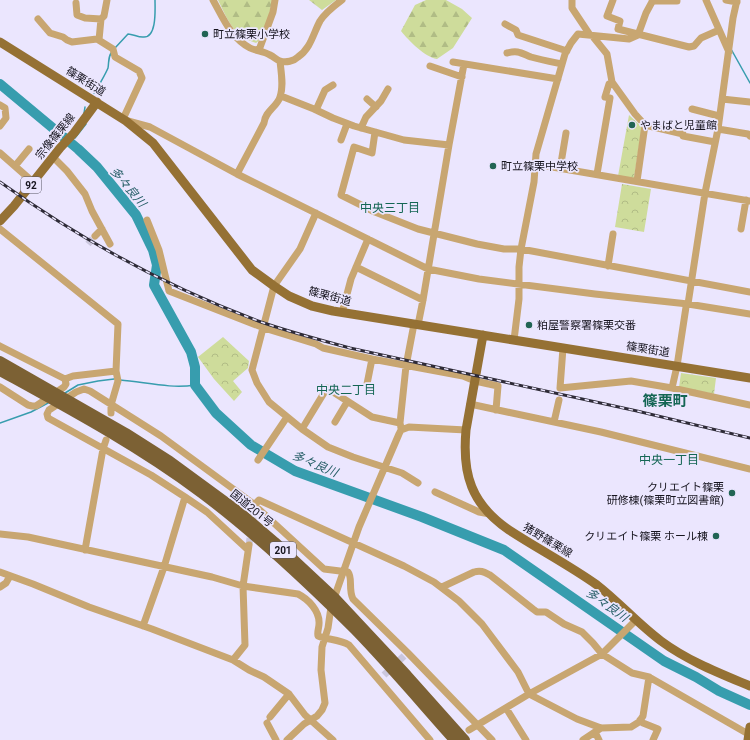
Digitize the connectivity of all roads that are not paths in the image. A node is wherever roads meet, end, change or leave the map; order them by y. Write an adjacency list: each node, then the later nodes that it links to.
1 (107, 0): 14 (street)
2 (213, 0): 21 (street)
3 (275, 0): 21 (street)
4 (342, 0): 25 (street)
5 (572, 0): 18 (street)
6 (613, 0): 17 (street)
7 (706, 0): 16 (street)
8 (726, 0): 11 (street)
9 (652, 1): 10 (street); 17 (street)
10 (677, 1)
11 (737, 1): 23 (street)
12 (76, 3): 14 (street)
13 (38, 19): 19 (street)
14 (101, 19): 19 (street)
15 (505, 24): 22 (street)
16 (719, 30): 17 (street); 23 (street)
17 (638, 35): 18 (street)
18 (592, 36): 22 (street); 32 (street)
19 (99, 40): 45 (street)
20 (0, 42): 38 (main road, 篠栗街道)
21 (259, 50): 25 (street)
22 (567, 51): 28 (street)
23 (729, 52): 37 (street)
24 (507, 53): 28 (street)
25 (280, 62): 35 (street)
26 (453, 62): 27 (street)
27 (464, 64): 30 (street); 31 (street)
28 (562, 64): 31 (street)
29 (430, 66): 30 (street)
30 (462, 77): 56 (street)
31 (558, 79): 60 (street)
32 (612, 82): 47 (street); 64 (street)
33 (333, 84): 43 (street)
34 (388, 89): 41 (street)
35 (281, 96): 43 (street); 63 (street)
36 (367, 99): 41 (street)
37 (722, 99): 39 (street); 44 (street)
38 (96, 102): 45 (main road, 篠栗街道); 59 (main road, 宗像篠栗線 / 92)
39 (750, 102)
40 (0, 105): 48 (street)
41 (376, 107): 49 (street)
42 (692, 109): 44 (street)
43 (316, 110): 46 (street)
44 (719, 116): 50 (street)
45 (125, 120): 63 (street); 86 (main road, 篠栗街道)
46 (347, 124): 49 (street); 54 (street)
47 (645, 125): 55 (street); 65 (street)
48 (0, 126)
49 (361, 128): 51 (street)
50 (718, 129): 53 (street); 55 (street)
51 (375, 132): 56 (street); 75 (street)
52 (566, 133): 62 (street)
53 (750, 136)
54 (341, 140)
55 (715, 142): 67 (street)
56 (449, 145): 75 (street)
57 (29, 149): 61 (street)
58 (0, 154): 61 (street)
59 (53, 157): 66 (main road, 宗像篠栗線 / 92); 74 (street)
60 (535, 164): 62 (street); 80 (street)
61 (15, 166): 66 (street)
62 (560, 169): 64 (street)
63 (237, 174): 69 (street)
64 (597, 174): 65 (street)
65 (637, 181): 67 (street)
66 (33, 182): 71 (main road, 宗像篠栗線 / 92)
67 (705, 193): 68 (street); 84 (street)
68 (748, 201): 72 (street)
69 (316, 213): 78 (street); 86 (street)
70 (147, 220): 93 (street)
71 (0, 221)
72 (741, 228)
73 (0, 229): 103 (street)
74 (102, 229): 77 (street); 79 (street)
75 (434, 233): 80 (street); 83 (street)
76 (613, 234): 81 (street)
77 (95, 236)
78 (368, 239): 82 (street); 83 (street)
79 (110, 244)
80 (521, 249): 81 (street); 85 (street)
81 (608, 266): 84 (street)
82 (356, 267): 88 (street); 90 (street)
83 (428, 269): 85 (street); 88 (street)
84 (692, 282): 87 (street); 89 (street)
85 (519, 284): 89 (street); 95 (street)
86 (274, 286): 90 (main road, 篠栗街道); 93 (street)
87 (750, 292)
88 (423, 300): 92 (street)
89 (688, 304): 91 (street); 101 (street)
90 (342, 313): 92 (main road, 篠栗街道)
91 (750, 314)
92 (416, 325): 94 (main road, 篠栗街道); 100 (street)
93 (264, 328): 98 (street); 118 (street)
94 (483, 336): 95 (main road, 篠栗街道); 106 (main road, 猪野篠栗線)
95 (514, 340): 97 (main road, 篠栗街道)
96 (0, 346): 105 (street)
97 (563, 348): 101 (main road, 篠栗街道); 109 (street)
98 (372, 359): 100 (street); 107 (street)
99 (0, 361): 110 (highway, 国道201号 / 201)
100 (406, 366): 106 (street); 121 (street)
101 (677, 366): 104 (main road, 篠栗街道); 109 (street)
102 (0, 371): 110 (highway, 国道201号 / 201)
103 (117, 375): 105 (street); 114 (street)
104 (750, 378)
105 (65, 379): 108 (street)
106 (475, 381): 113 (main road, 猪野篠栗線); 116 (street)
107 (367, 384)
108 (0, 386)
109 (672, 388): 115 (street)
110 (51, 394): 144 (highway, 国道201号 / 201)
111 (559, 400): 120 (street)
112 (347, 402): 119 (street); 121 (street); 122 (street)
113 (470, 404): 116 (street); 123 (main road, 猪野篠栗線)
114 (111, 405): 117 (street); 125 (street); 132 (street)
115 (750, 406)
116 (496, 410): 120 (street)
117 (111, 413)
118 (287, 417): 122 (street); 126 (street)
119 (335, 422)
120 (554, 422): 128 (street)
121 (401, 426): 123 (street); 127 (street)
122 (302, 429): 127 (street)
123 (466, 430): 133 (main road, 猪野篠栗線)
124 (106, 440): 125 (street)
125 (103, 449): 131 (street); 136 (street)
126 (258, 460)
127 (385, 468): 129 (street); 135 (street)
128 (750, 469)
129 (418, 483)
130 (435, 492): 133 (street)
131 (185, 497): 137 (street); 141 (street)
132 (255, 508): 135 (street); 138 (street)
133 (490, 514): 145 (main road, 猪野篠栗線)
134 (0, 534): 136 (street)
135 (353, 543): 138 (street); 143 (street)
136 (85, 550): 137 (street)
137 (164, 567): 141 (street); 146 (street)
138 (344, 571): 144 (street); 157 (street)
139 (0, 572): 140 (street)
140 (10, 576): 142 (street); 146 (street)
141 (243, 586): 147 (street); 149 (street)
142 (0, 587)
143 (442, 587): 148 (street); 153 (street)
144 (333, 603): 147 (street); 165 (highway, 国道201号 / 201); 166 (highway, 国道201号 / 201)
145 (635, 622): 148 (street); 151 (main road, 猪野篠栗線)
146 (143, 626): 149 (street)
147 (325, 639): 155 (street); 164 (street)
148 (602, 654): 150 (street); 153 (street)
149 (233, 660): 152 (street)
150 (648, 676): 156 (street); 160 (street)
151 (750, 686)
152 (289, 694): 155 (street); 161 (street)
153 (529, 694): 154 (street); 159 (street)
154 (506, 708): 157 (street); 168 (street)
155 (310, 720): 162 (street); 163 (street)
156 (640, 720): 159 (street); 171 (street)
157 (478, 724): 158 (street); 167 (street)
158 (469, 730)
159 (598, 730): 169 (street); 170 (street)
160 (749, 734)
161 (276, 740)
162 (287, 740)
163 (333, 740)
164 (430, 740)
165 (454, 740)
166 (465, 740)
167 (492, 740)
168 (526, 740)
169 (583, 740)
170 (599, 740)
171 (653, 740)

